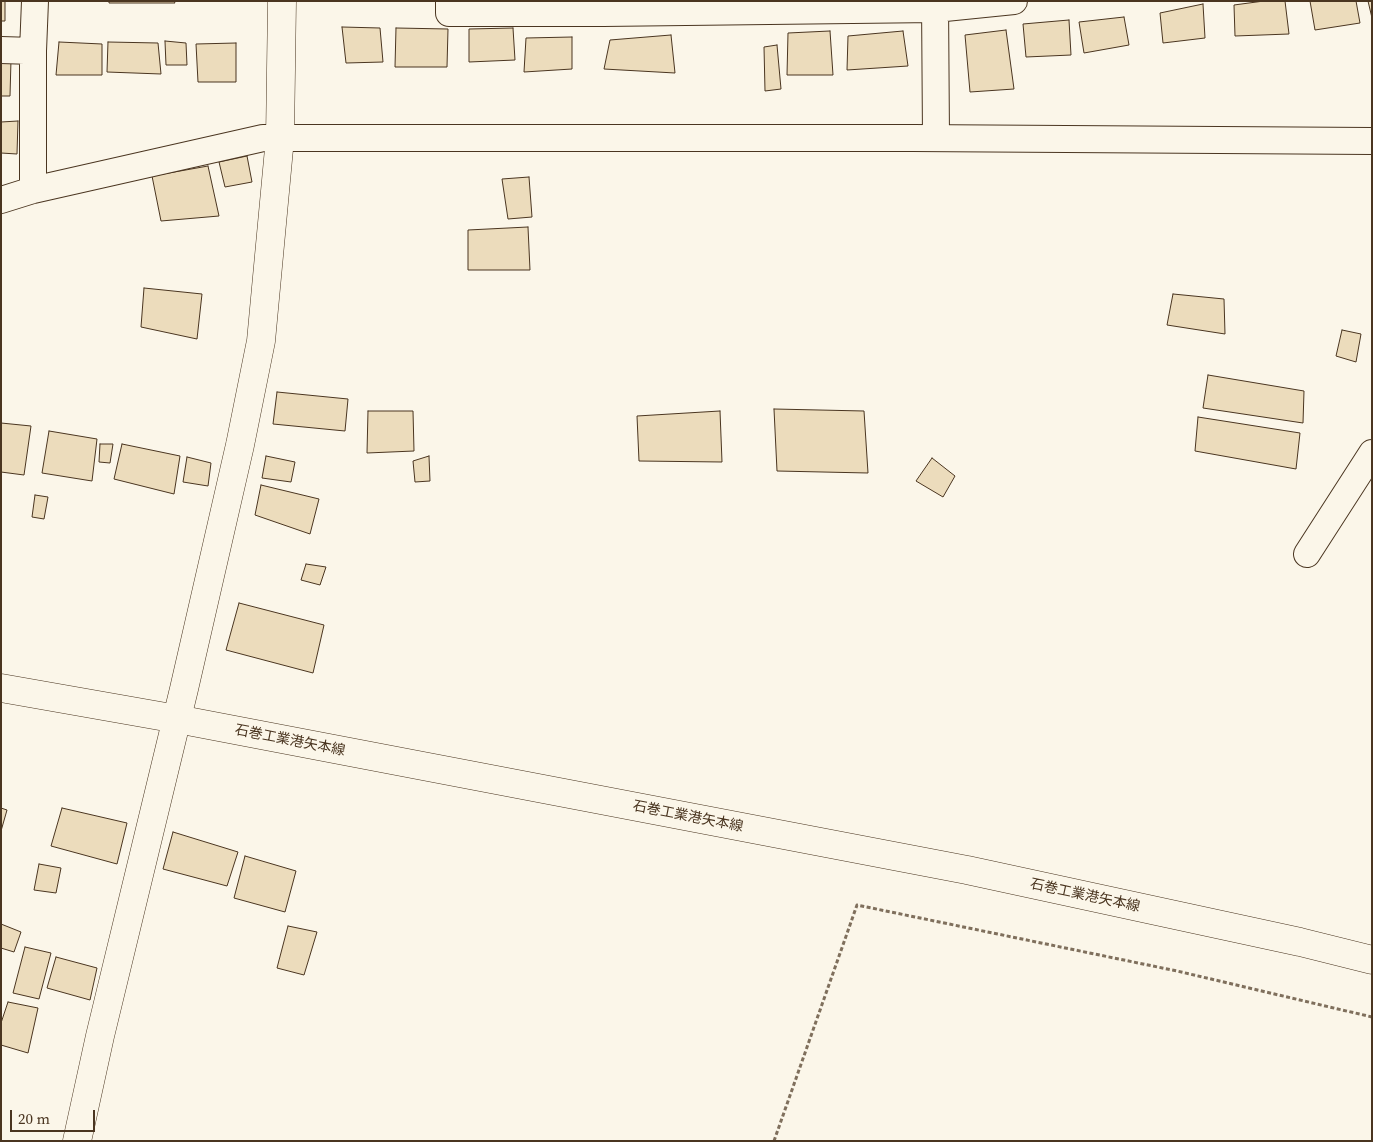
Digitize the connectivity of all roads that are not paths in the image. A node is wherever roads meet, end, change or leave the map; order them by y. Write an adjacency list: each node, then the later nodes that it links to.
1 (35, 1): 9 (street)
2 (282, 1): 10 (main road)
3 (449, 1): 7 (street)
4 (1014, 1): 5 (street)
5 (935, 5): 6 (street); 11 (street)
6 (766, 6): 7 (street)
7 (603, 7)
8 (1, 50): 9 (street)
9 (34, 51): 13 (street)
10 (280, 138): 11 (street); 13 (street); 18 (main road)
11 (936, 138): 12 (street)
12 (1372, 141)
13 (33, 190): 14 (street)
14 (1, 200)
15 (1372, 453): 16 (street)
16 (1307, 554)
17 (1, 688): 18 (main road, 石巻工業港矢本線)
18 (177, 719): 19 (main road, 石巻工業港矢本線); 20 (main road)
19 (1372, 960)
20 (77, 1141)

